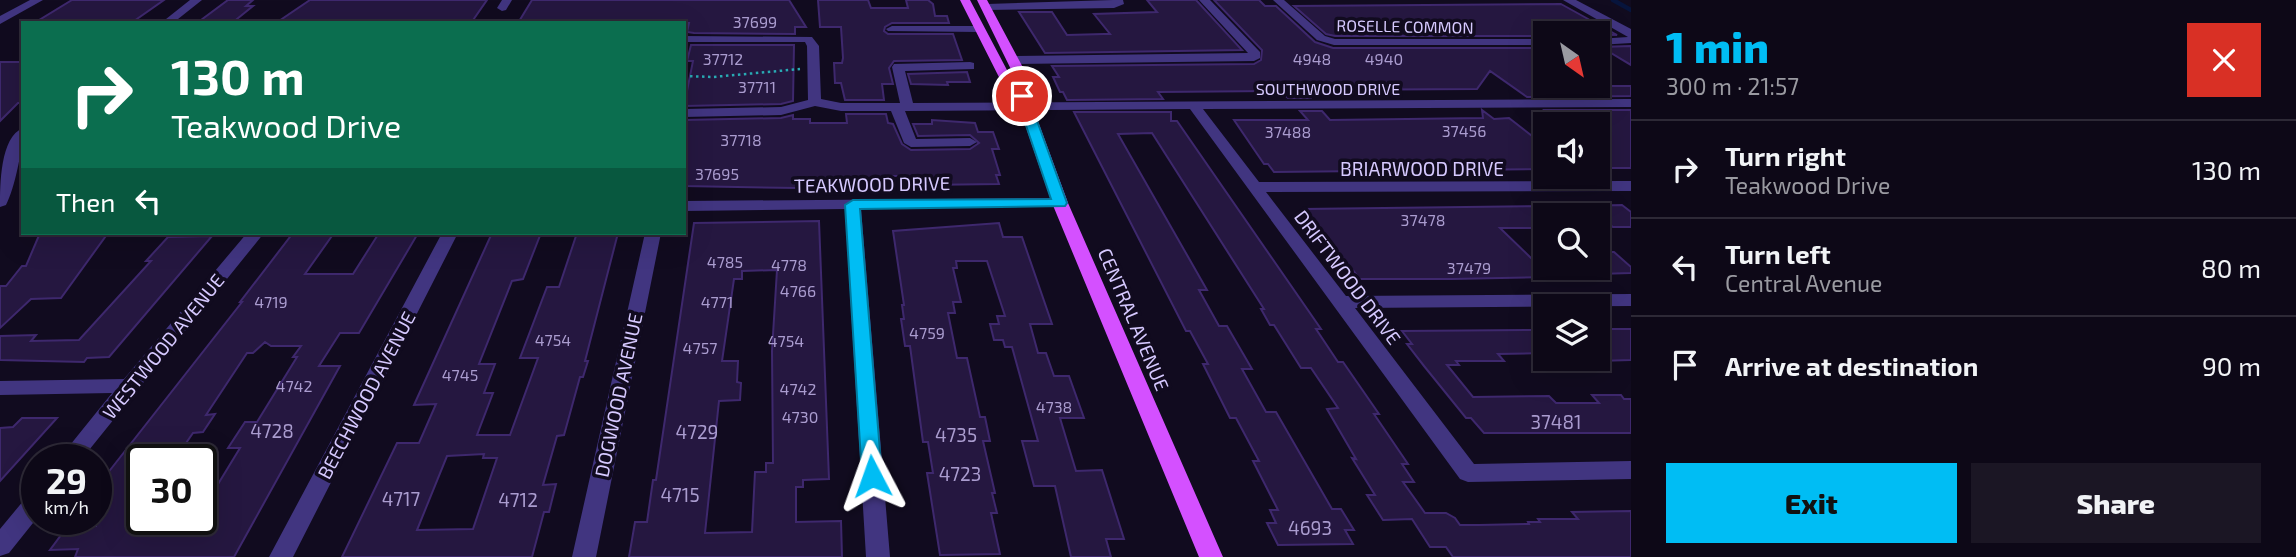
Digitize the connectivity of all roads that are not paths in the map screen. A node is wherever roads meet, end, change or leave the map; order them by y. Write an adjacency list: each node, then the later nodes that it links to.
1 (38, 0): 10 (street)
2 (198, 0): 11 (street)
3 (965, 0): 13 (main road, CENTRAL AVENUE)
4 (1118, 0): 8 (street)
5 (1204, 0): 19 (street)
6 (1278, 0): 18 (street, ROSELLE COMMON)
7 (1568, 0): 14 (street)
8 (1032, 3): 9 (street)
9 (984, 4): 19 (main road, CENTRAL AVENUE)
10 (0, 21)
11 (169, 21)
12 (892, 29): 13 (street)
13 (978, 29): 21 (main road, CENTRAL AVENUE)
14 (1631, 34)
15 (686, 39): 22 (street)
16 (1631, 40): 17 (street)
17 (1610, 41)
18 (1533, 42)
19 (1013, 60): 21 (main road, CENTRAL AVENUE)
20 (970, 66): 24 (street)
21 (1024, 101): 24 (street, SOUTHWOOD DRIVE); 25 (street, SOUTHWOOD DRIVE); 34 (main road, CENTRAL AVENUE)
22 (815, 102): 24 (street, SOUTHWOOD DRIVE); 26 (street)
23 (1631, 103): 25 (street, SOUTHWOOD DRIVE)
24 (902, 106): 28 (street)
25 (1194, 106): 32 (street, DRIFTWOOD DRIVE)
26 (686, 113)
27 (21, 135): 30 (street)
28 (971, 142)
29 (21, 178): 30 (street)
30 (7, 181): 33 (street)
31 (1631, 186): 32 (street, BRIARWOOD DRIVE)
32 (1255, 187): 41 (street, DRIFTWOOD DRIVE)
33 (0, 202)
34 (1060, 203): 35 (street, TEAKWOOD DRIVE); 51 (main road, CENTRAL AVENUE)
35 (853, 205): 36 (street, TEAKWOOD DRIVE); 50 (street)
36 (686, 206)
37 (254, 235): 42 (street, WESTWOOD AVENUE)
38 (449, 235): 48 (street, BEECHWOOD AVENUE)
39 (653, 235): 49 (street, DOGWOOD AVENUE)
40 (1631, 300): 41 (street)
41 (1340, 302): 45 (street, DRIFTWOOD DRIVE)
42 (129, 386): 43 (street); 44 (street, WESTWOOD AVENUE)
43 (0, 388)
44 (82, 444)
45 (1631, 470)
46 (21, 520): 47 (street)
47 (0, 546)
48 (281, 557)
49 (584, 557)
50 (878, 557)
51 (1211, 557)

